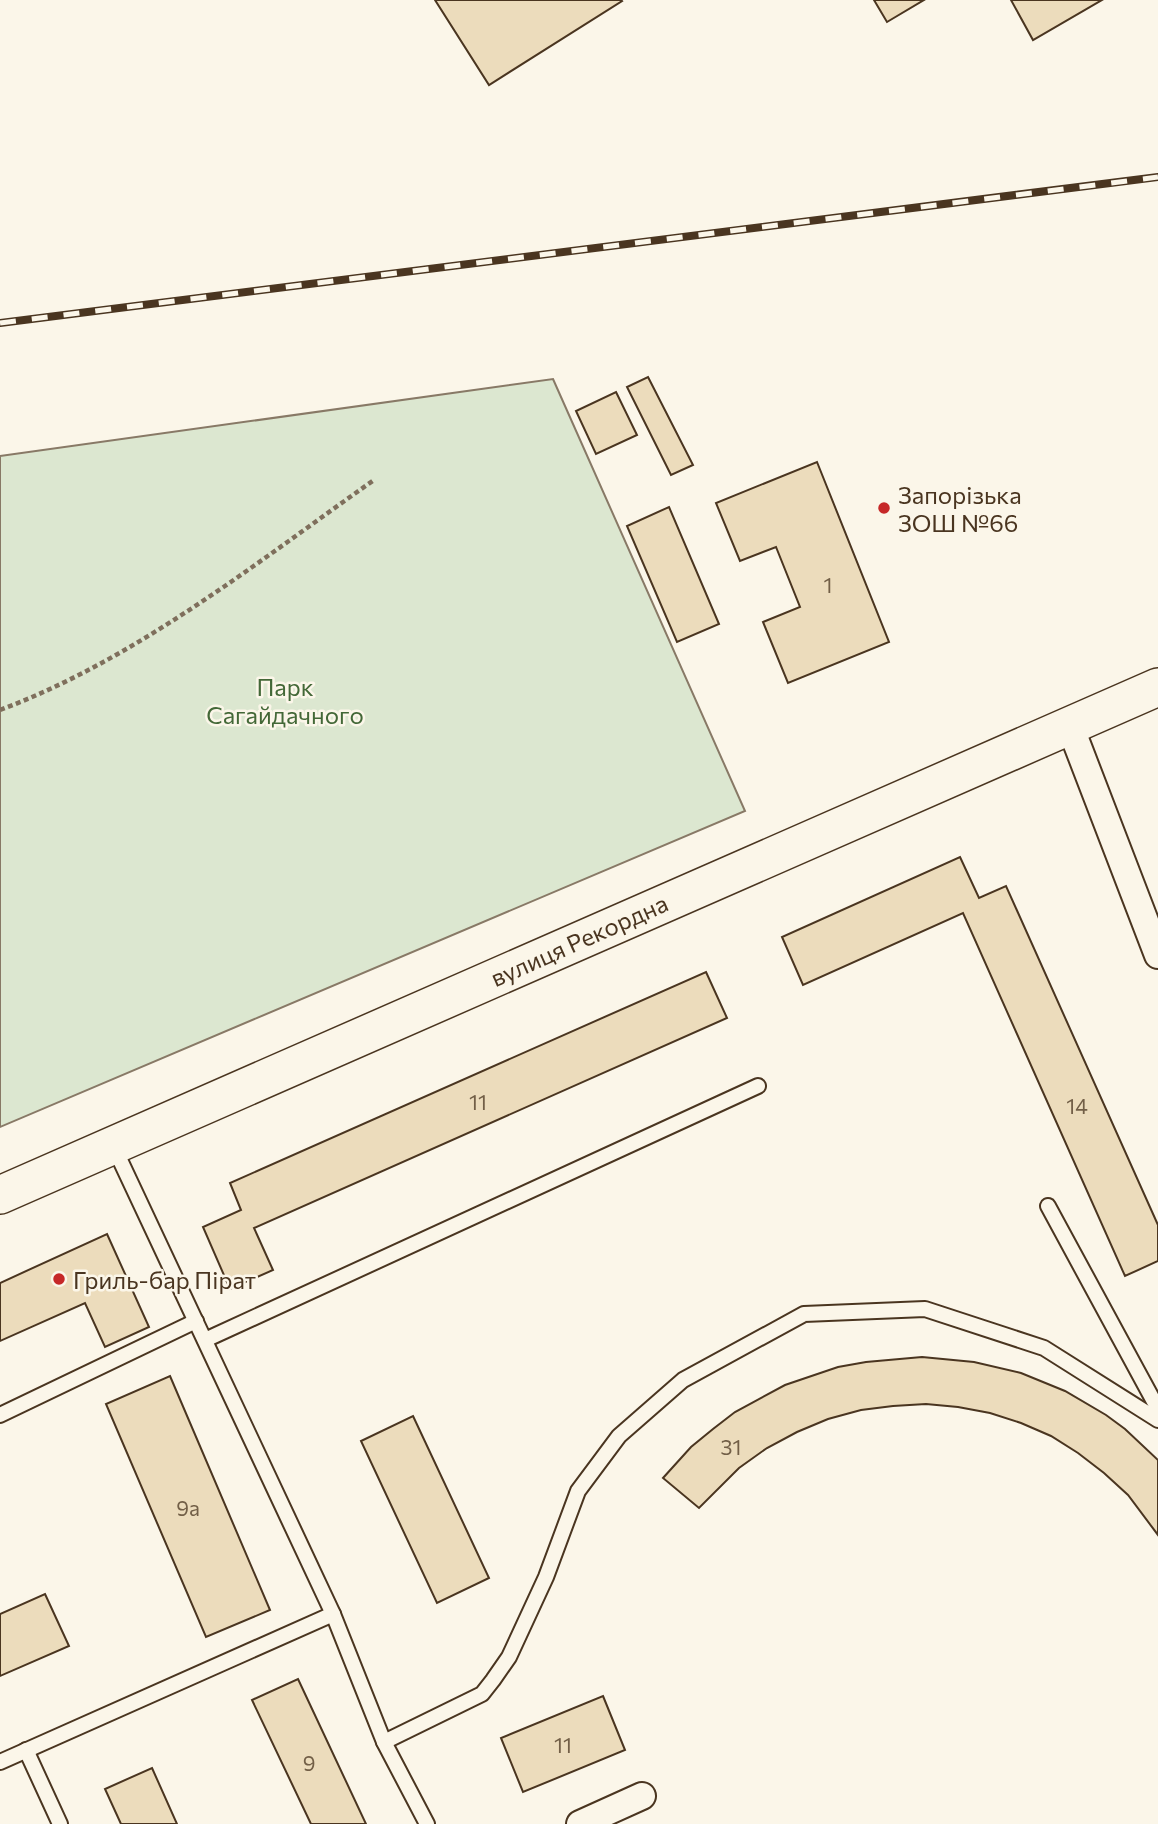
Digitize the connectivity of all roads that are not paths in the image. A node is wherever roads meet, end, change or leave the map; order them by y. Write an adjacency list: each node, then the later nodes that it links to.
1 (1158, 687): 2 (street, вулиця Рекордна)
2 (1070, 726): 3 (street); 5 (street, вулиця Рекордна)
3 (1158, 955)
4 (758, 1086): 9 (lane)
5 (113, 1144): 6 (street, вулиця Рекордна); 8 (lane)
6 (0, 1195)
7 (1048, 1206): 10 (lane)
8 (196, 1321): 9 (lane); 11 (lane)
9 (205, 1340): 13 (lane)
10 (1158, 1409)
11 (0, 1415)
12 (1158, 1420): 14 (lane)
13 (332, 1615): 14 (lane); 15 (lane)
14 (384, 1742): 19 (lane)
15 (26, 1750): 16 (lane); 18 (lane)
16 (0, 1762)
17 (642, 1796): 20 (street)
18 (60, 1824)
19 (427, 1824)
20 (580, 1824)

